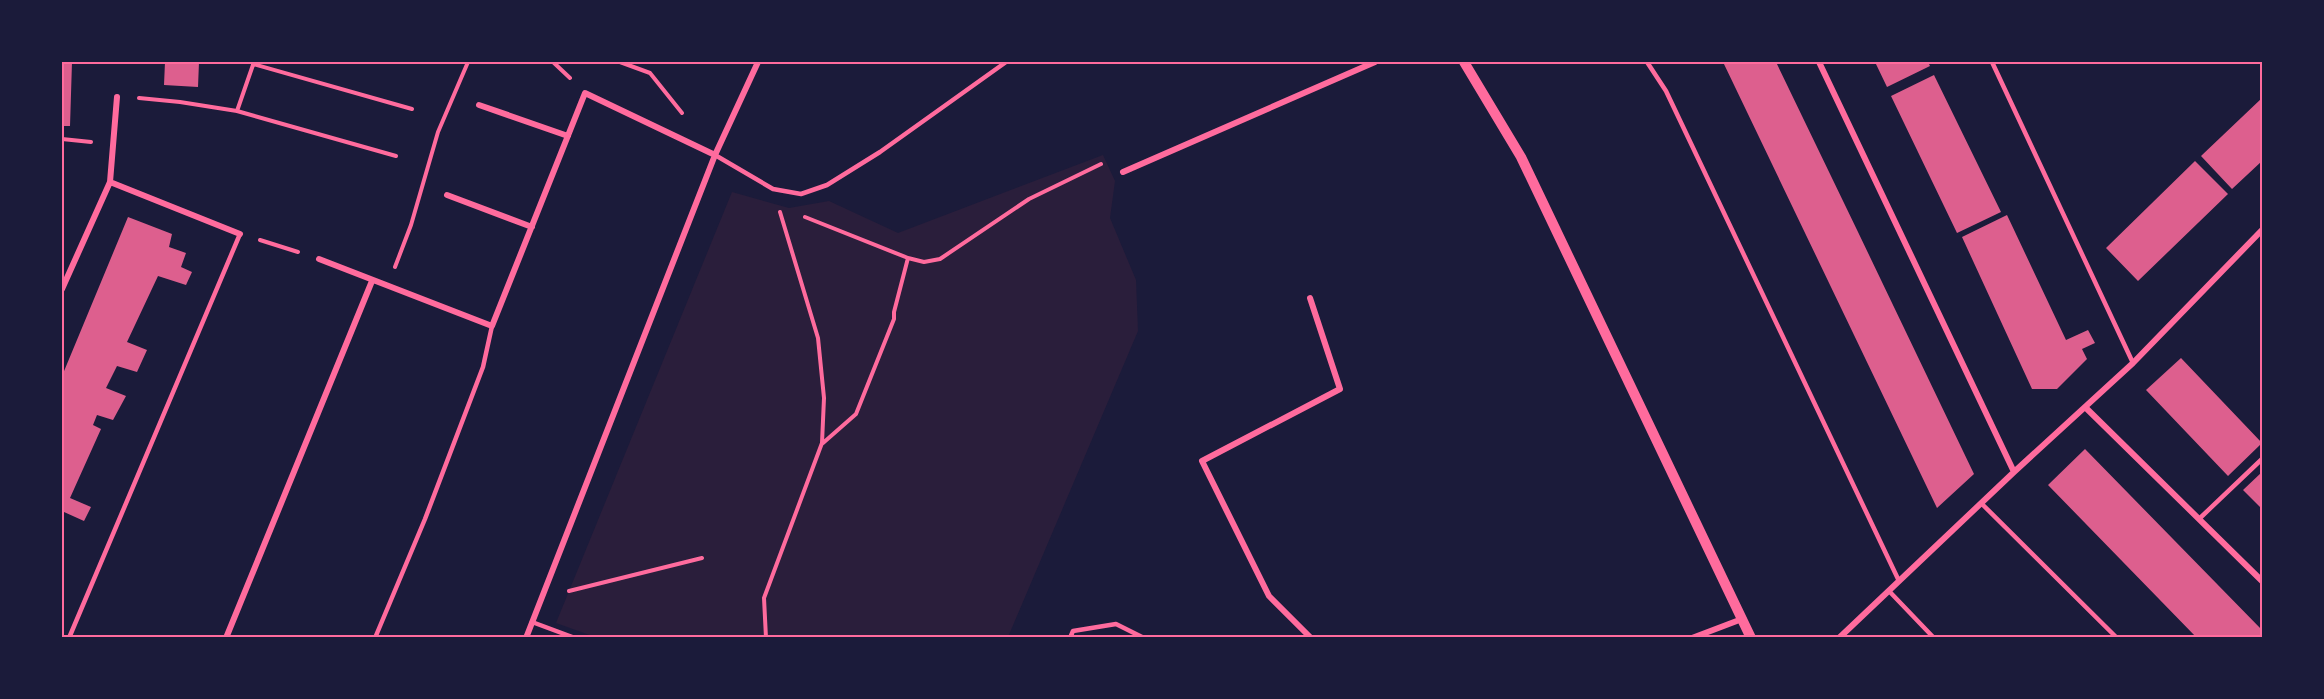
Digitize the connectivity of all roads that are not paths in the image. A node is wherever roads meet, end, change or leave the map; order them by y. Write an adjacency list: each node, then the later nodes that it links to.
1 (758, 62): 11 (street)
2 (1006, 62): 11 (lane)
3 (1375, 62): 12 (street)
4 (1464, 62): 32 (street)
5 (1647, 62): 29 (lane)
6 (1820, 62): 26 (street)
7 (1992, 62): 23 (lane)
8 (117, 97): 13 (street)
9 (479, 105): 10 (street)
10 (568, 136): 11 (street); 15 (street)
11 (715, 155): 33 (street)
12 (1123, 172)
13 (110, 182): 17 (street); 20 (street)
14 (447, 195): 15 (street)
15 (532, 227): 22 (street)
16 (2262, 230): 23 (street)
17 (240, 234): 34 (lane)
18 (319, 259): 19 (street)
19 (372, 281): 22 (street); 35 (street)
20 (62, 290)
21 (1310, 298): 41 (street)
22 (492, 326): 36 (lane)
23 (2133, 363): 24 (street)
24 (2085, 407): 26 (street); 28 (street)
25 (2262, 459): 28 (lane)
26 (2014, 472): 27 (street)
27 (1981, 503): 29 (street); 46 (lane)
28 (2199, 519): 30 (street)
29 (1899, 581): 31 (street)
30 (2262, 581)
31 (1889, 591): 44 (street); 45 (lane)
32 (1742, 619): 42 (street); 43 (street)
33 (532, 622): 37 (street); 38 (lane)
34 (69, 638)
35 (226, 638)
36 (375, 638)
37 (526, 638)
38 (575, 638)
39 (1070, 638): 40 (lane)
40 (1144, 638)
41 (1311, 638)
42 (1692, 638)
43 (1751, 638)
44 (1839, 638)
45 (1934, 638)
46 (2117, 638)

